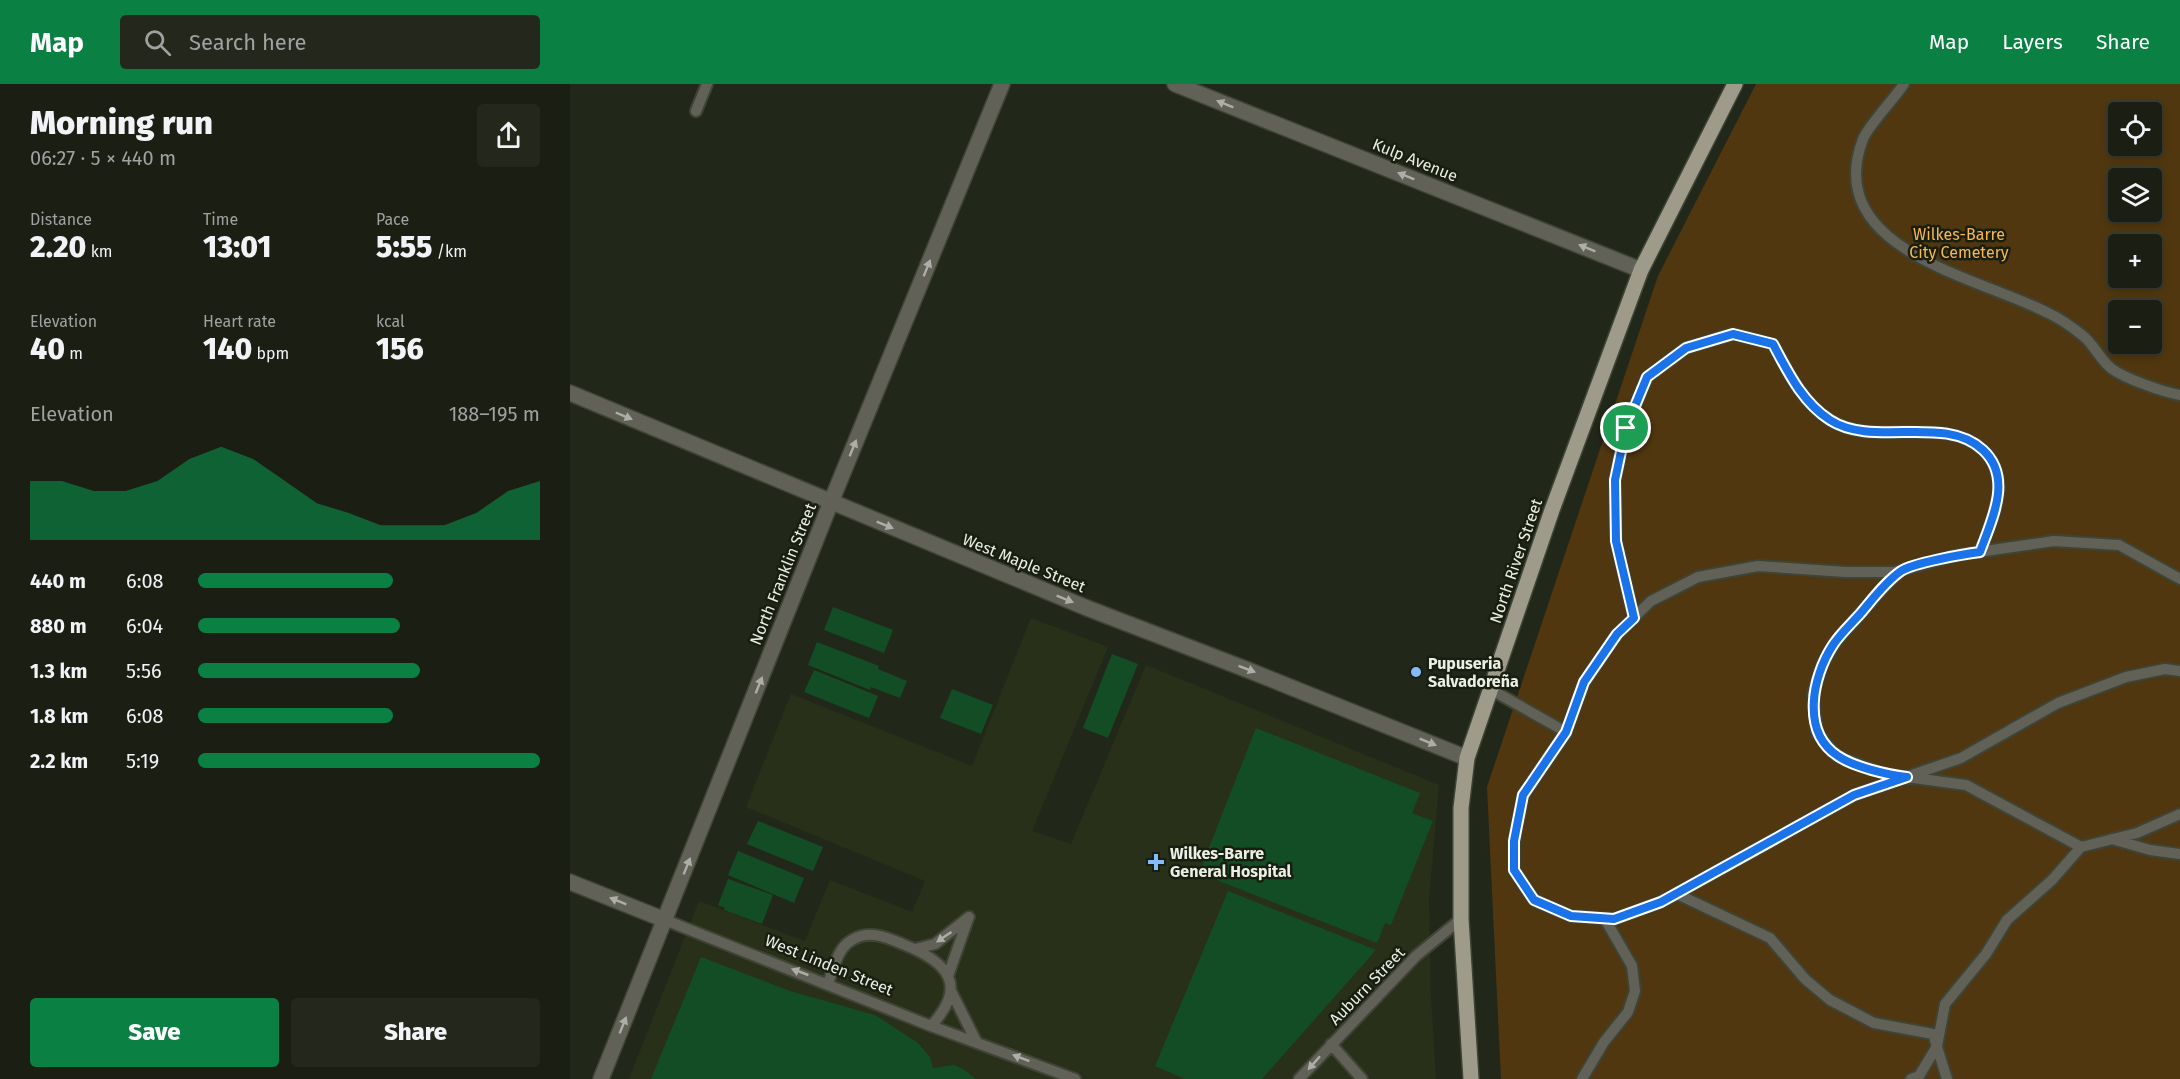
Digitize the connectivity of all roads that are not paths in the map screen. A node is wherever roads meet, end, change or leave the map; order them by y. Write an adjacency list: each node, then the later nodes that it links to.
1 (707, 84): 6 (lane)
2 (1002, 84): 10 (street, North Franklin Street, one-way to 2)
3 (1175, 84): 7 (street, Kulp Avenue, one-way to 3)
4 (1735, 84): 7 (main road, North River Street)
5 (1904, 84): 9 (lane)
6 (696, 111)
7 (1641, 270): 16 (main road, North River Street)
8 (570, 393): 10 (street, West Maple Street, one-way to 10)
9 (2180, 395)
10 (831, 502): 18 (street, West Maple Street, one-way to 18); 28 (street, North Franklin Street, one-way to 10)
11 (1980, 552): 12 (lane); 13 (lane); 14 (lane)
12 (1901, 570): 14 (lane); 19 (lane)
13 (2180, 579)
14 (1634, 618): 17 (lane)
15 (2180, 671): 19 (lane)
16 (1490, 689): 17 (lane); 18 (main road, North River Street)
17 (1566, 732): 27 (lane)
18 (1467, 758): 26 (main road, North River Street)
19 (1907, 777): 22 (lane); 25 (lane)
20 (2180, 814): 21 (lane)
21 (2112, 839): 22 (lane); 23 (lane)
22 (2081, 847): 36 (lane)
23 (2180, 854)
24 (570, 882): 28 (street, West Linden Street, one-way to 24)
25 (1677, 894): 27 (lane); 36 (lane)
26 (1461, 919): 35 (lane, Auburn Street); 41 (main road, North River Street)
27 (1605, 919): 42 (lane)
28 (665, 920): 31 (lane, West Linden Street, one-way to 28); 37 (street, North Franklin Street, one-way to 28)
29 (915, 949): 30 (lane); 30 (lane, one-way to 29); 31 (lane)
30 (948, 976): 32 (lane)
31 (828, 983): 33 (lane, West Linden Street)
32 (950, 990): 33 (lane); 34 (lane)
33 (931, 1026): 34 (lane, West Linden Street)
34 (976, 1041): 38 (lane, West Linden Street, one-way to 34)
35 (1331, 1044): 39 (lane, Auburn Street, one-way to 39); 40 (lane)
36 (1937, 1046): 43 (lane); 44 (lane)
37 (601, 1079)
38 (1075, 1079)
39 (1299, 1079)
40 (1362, 1079)
41 (1471, 1079)
42 (1582, 1079)
43 (1911, 1079)
44 (1947, 1079)

